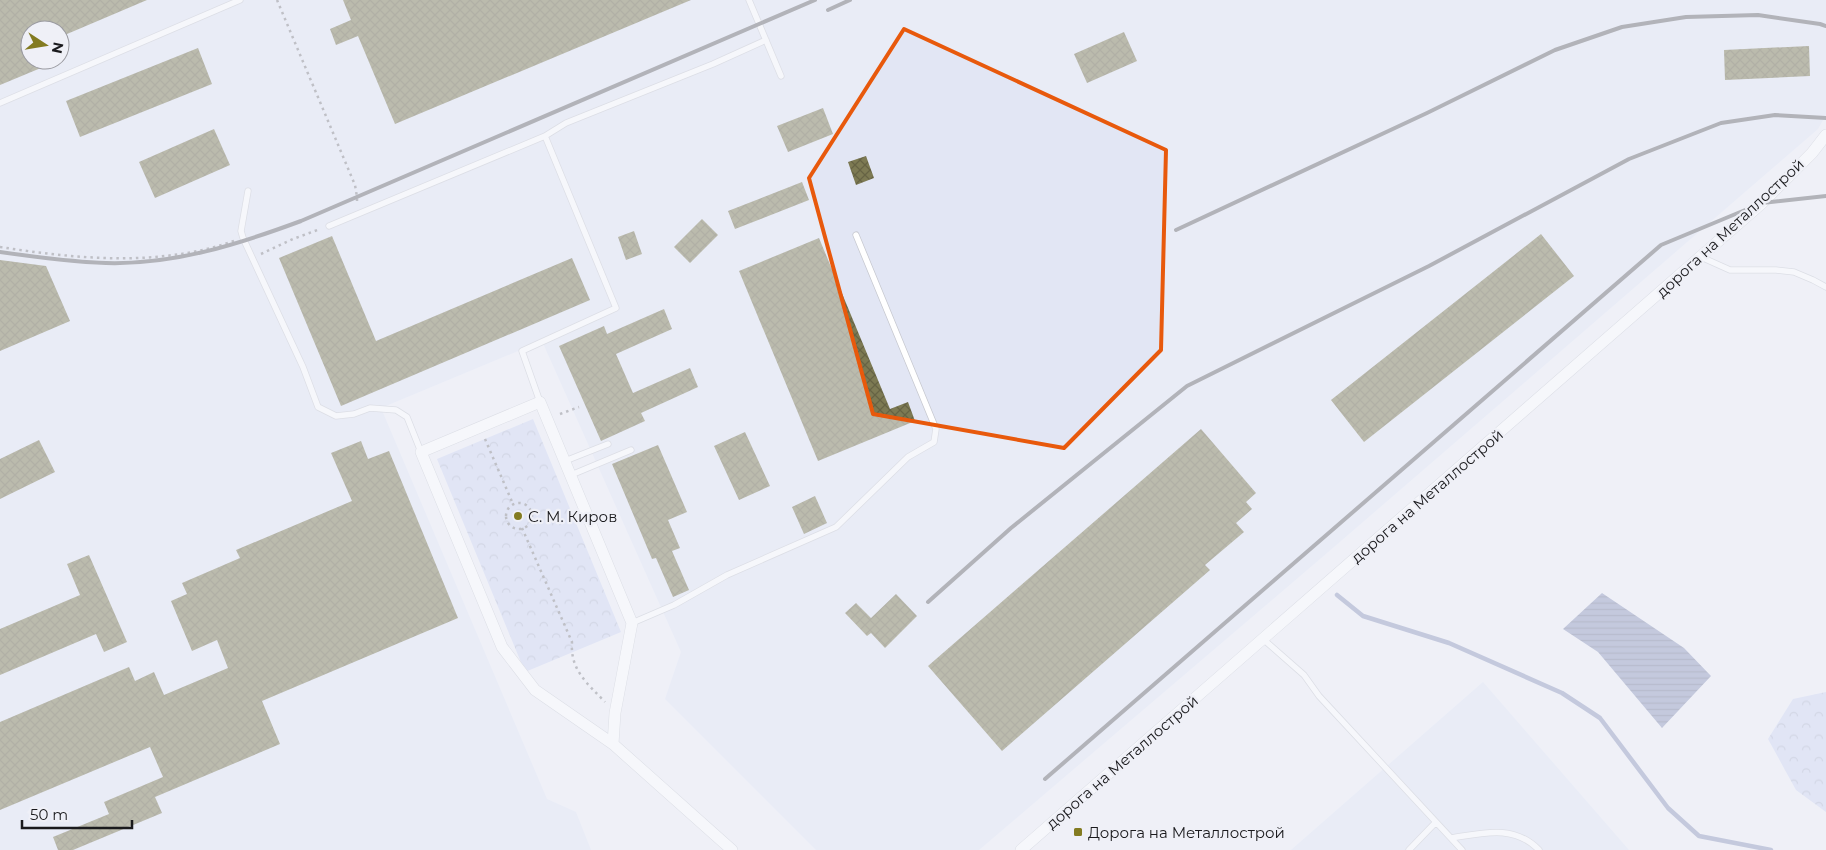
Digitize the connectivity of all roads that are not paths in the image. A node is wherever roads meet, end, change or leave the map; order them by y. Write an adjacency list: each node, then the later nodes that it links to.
1 (240, 0): 5 (lane)
2 (749, 0): 3 (lane)
3 (766, 40): 4 (lane); 7 (lane)
4 (781, 76)
5 (0, 103)
6 (1826, 135): 11 (street, дорога на Металлострой)
7 (544, 136): 9 (lane); 13 (lane)
8 (248, 191): 16 (lane)
9 (329, 226)
10 (856, 235): 19 (lane)
11 (1701, 257): 12 (lane); 20 (street, дорога на Металлострой)
12 (1826, 287)
13 (540, 402): 16 (street); 17 (street)
14 (608, 444): 17 (lane)
15 (631, 450): 18 (lane)
16 (421, 452): 21 (street)
17 (565, 461): 18 (street)
18 (571, 475): 19 (street)
19 (632, 623): 21 (street)
20 (1263, 639): 22 (lane); 25 (street, дорога на Металлострой)
21 (613, 744): 24 (street)
22 (1436, 822): 23 (lane); 26 (lane)
23 (1451, 838): 27 (lane); 28 (lane)
24 (732, 850)
25 (1022, 850)
26 (1408, 850)
27 (1462, 850)
28 (1539, 850)

